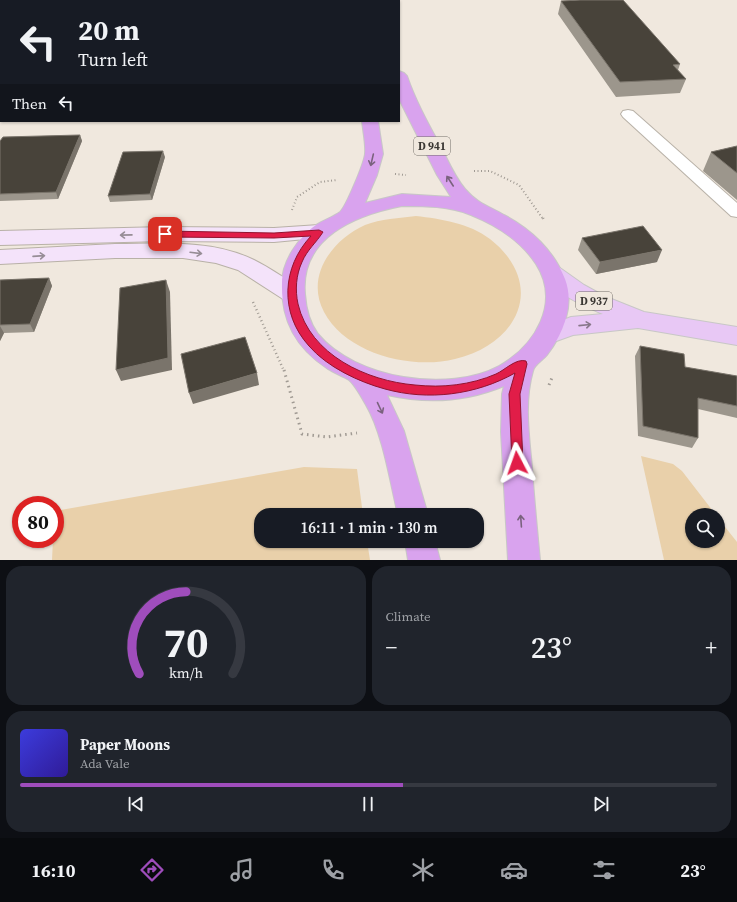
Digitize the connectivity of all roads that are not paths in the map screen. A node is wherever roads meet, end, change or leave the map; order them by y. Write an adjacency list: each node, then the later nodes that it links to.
1 (400, 79): 4 (highway, D 941, one-way to 1)
2 (628, 114): 5 (lane)
3 (370, 122): 6 (highway, one-way to 6)
4 (476, 210): 6 (highway); 12 (highway)
5 (737, 212)
6 (350, 213): 7 (highway)
7 (319, 232): 8 (main road, one-way to 8); 13 (highway)
8 (38, 237): 9 (main road); 10 (main road)
9 (0, 238)
10 (0, 247)
11 (0, 257): 13 (main road, one-way to 13)
12 (552, 273): 14 (main road, D 937); 15 (highway)
13 (291, 293): 18 (highway)
14 (641, 320): 15 (main road, D 937, one-way to 14); 16 (main road, D 937)
15 (548, 335): 17 (highway)
16 (737, 336)
17 (522, 364): 18 (highway); 22 (highway, one-way to 17)
18 (359, 375): 19 (highway, one-way to 19)
19 (411, 508)
20 (421, 548): 21 (highway)
21 (424, 560)
22 (524, 560)

